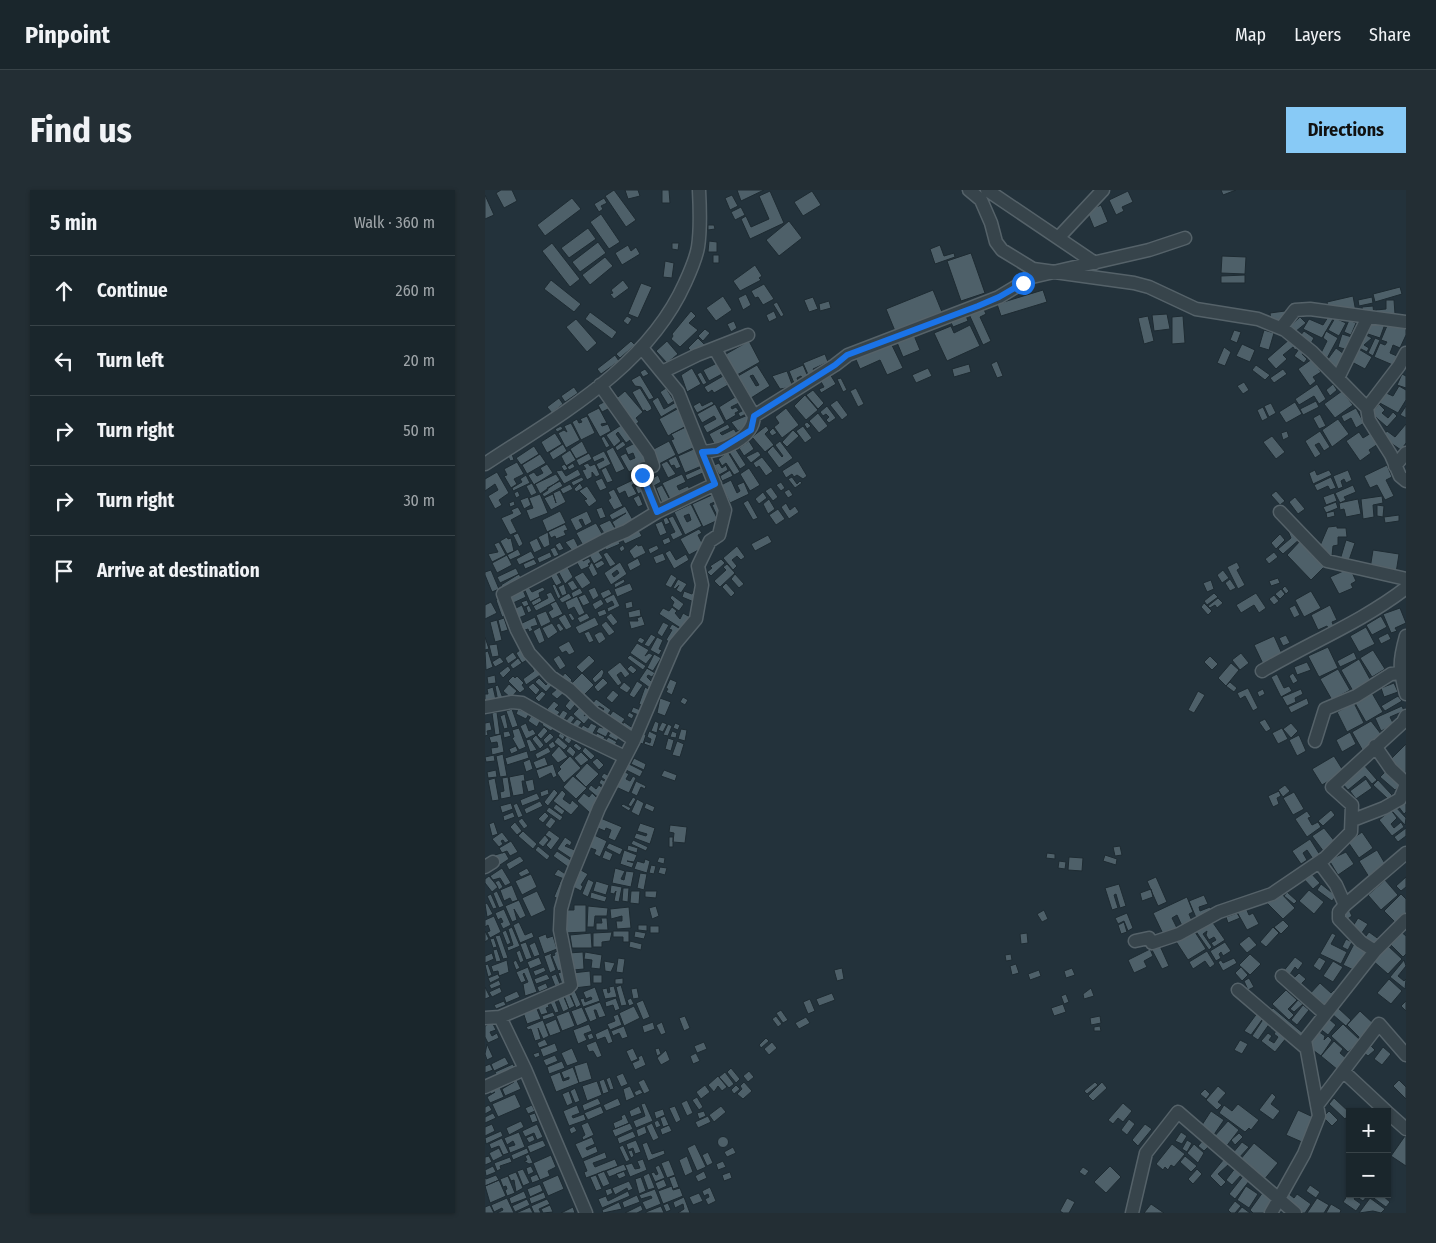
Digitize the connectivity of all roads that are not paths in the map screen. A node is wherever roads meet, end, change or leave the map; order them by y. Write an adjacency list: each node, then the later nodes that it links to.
1 (699, 190): 13 (street)
2 (969, 190): 8 (street)
3 (987, 190): 5 (street)
4 (1103, 190): 5 (street)
5 (1059, 237): 7 (street)
6 (1185, 238): 7 (street)
7 (1095, 262): 8 (street)
8 (1050, 273): 11 (street); 20 (street)
9 (1367, 319): 10 (street); 11 (street); 17 (street)
10 (1406, 322)
11 (1281, 328): 17 (street)
12 (748, 336): 14 (street)
13 (642, 348): 16 (street); 18 (street)
14 (715, 349): 16 (street); 20 (street)
15 (1406, 352): 19 (street)
16 (662, 372): 21 (street)
17 (1338, 378): 19 (street)
18 (600, 385): 23 (street); 27 (street)
19 (1367, 408): 24 (street)
20 (754, 416): 21 (street)
21 (702, 452): 26 (street)
22 (1406, 453): 24 (street)
23 (485, 464)
24 (1395, 466): 25 (street)
25 (1406, 481)
26 (715, 484): 27 (street); 37 (street)
27 (657, 512): 37 (street)
28 (1280, 512): 29 (street)
29 (1406, 578)
30 (1406, 588): 32 (street)
31 (1406, 636): 33 (street)
32 (1262, 671)
33 (1399, 673): 34 (street); 38 (street)
34 (1406, 694)
35 (485, 707): 40 (street)
36 (1406, 716): 39 (street)
37 (634, 740): 40 (street)
38 (1315, 741)
39 (1375, 746): 41 (street); 42 (street)
40 (625, 757): 52 (street)
41 (1406, 784): 42 (street)
42 (1353, 820): 44 (street)
43 (1406, 852): 45 (street)
44 (1319, 862): 45 (street); 47 (street)
45 (1345, 904): 48 (street)
46 (1406, 920): 48 (street)
47 (1135, 941)
48 (1375, 951): 51 (street)
49 (1282, 976): 51 (street)
50 (1238, 990): 54 (street)
51 (1325, 1014): 54 (street)
52 (500, 1017): 53 (street); 56 (street)
53 (485, 1018)
54 (1306, 1048): 59 (street)
55 (1406, 1055): 57 (street)
56 (525, 1069): 58 (street); 64 (street)
57 (1343, 1071): 59 (street); 60 (street)
58 (485, 1087)
59 (1318, 1104): 63 (street)
60 (1383, 1108)
61 (1391, 1116): 62 (street)
62 (1406, 1129)
63 (1279, 1200): 65 (street); 66 (street); 67 (street)
64 (585, 1213)
65 (1132, 1213)
66 (1271, 1213)
67 (1295, 1213)

